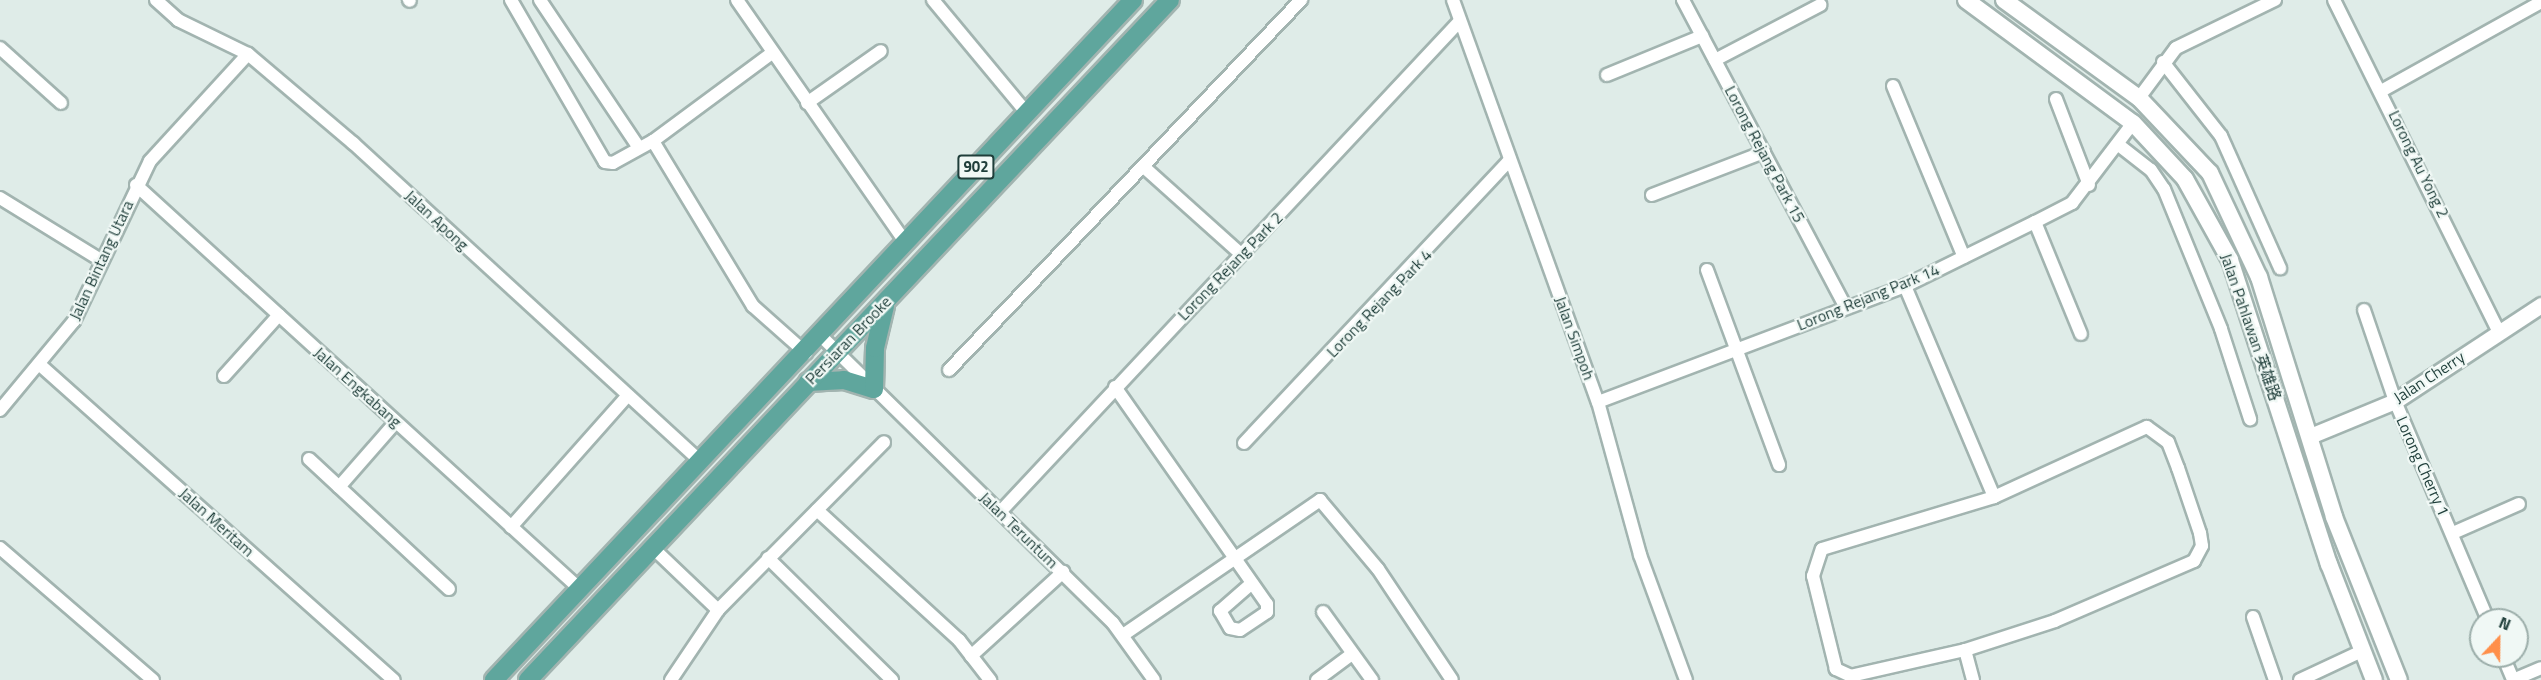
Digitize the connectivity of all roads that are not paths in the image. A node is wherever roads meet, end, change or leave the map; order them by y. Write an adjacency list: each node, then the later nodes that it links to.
1 (156, 0): 22 (street, Jalan Apong)
2 (511, 0): 36 (street)
3 (540, 0): 36 (street)
4 (737, 0): 21 (street)
5 (933, 0): 32 (street)
6 (1132, 0): 32 (main road, Persiaran Brooke / 902)
7 (1170, 0): 52 (main road, Persiaran Brooke / 902)
8 (1302, 0): 39 (street)
9 (1453, 0): 17 (street, Jalan Simpoh)
10 (1683, 0): 18 (street, Lorong Rejang Park 15)
11 (1966, 0): 33 (main road, Jalan Pahlawan 英雄路)
12 (2004, 0): 28 (main road, Jalan Pahlawan 英雄路)
13 (2276, 0): 24 (street)
14 (2334, 0): 27 (street, Lorong Au Yong 2)
15 (2541, 2): 27 (street)
16 (1820, 5): 23 (street)
17 (1459, 22): 38 (street, Jalan Simpoh); 46 (street, Lorong Rejang Park 2)
18 (1702, 36): 23 (street, Lorong Rejang Park 15); 25 (street)
19 (0, 48): 30 (street)
20 (881, 51): 31 (street)
21 (772, 53): 31 (street); 34 (street)
22 (248, 54): 40 (street, Jalan Bintang Utara); 69 (street, Jalan Apong)
23 (1715, 60): 37 (street, Lorong Rejang Park 15)
24 (2163, 62): 28 (street); 49 (street)
25 (1608, 75)
26 (1893, 86): 47 (street)
27 (2383, 90): 57 (street, Lorong Au Yong 2)
28 (2139, 98): 75 (main road, Jalan Pahlawan 英雄路)
29 (2056, 99): 41 (street)
30 (61, 102)
31 (807, 103): 45 (street)
32 (1026, 112): 45 (main road, Persiaran Brooke / 902)
33 (2133, 123): 35 (street, Lorong Rejang Park 14); 102 (main road, Jalan Pahlawan 英雄路)
34 (653, 141): 36 (street); 62 (street)
35 (2120, 146): 41 (street, Lorong Rejang Park 14); 73 (street)
36 (639, 148)
37 (1764, 152): 42 (street); 54 (street, Lorong Rejang Park 15)
38 (1510, 160): 71 (street, Jalan Simpoh); 77 (street, Lorong Rejang Park 4)
39 (1145, 168): 46 (street); 64 (street)
40 (136, 185): 48 (street, Jalan Bintang Utara); 56 (street, Jalan Engkabang)
41 (2089, 185): 44 (street, Lorong Rejang Park 14)
42 (1652, 195)
43 (1, 200): 48 (street)
44 (2035, 222): 47 (street, Lorong Rejang Park 14); 58 (street)
45 (906, 243): 59 (main road, Persiaran Brooke / 902)
46 (1241, 254): 67 (street, Lorong Rejang Park 2)
47 (1964, 257): 51 (street, Lorong Rejang Park 14)
48 (99, 259): 63 (street, Jalan Bintang Utara)
49 (2280, 268)
50 (1707, 270): 60 (street)
51 (1905, 286): 54 (street, Lorong Rejang Park 14); 82 (street)
52 (888, 299): 61 (main road, Persiaran Brooke / 902); 68 (main road)
53 (2541, 305): 57 (street, Jalan Cherry)
54 (1846, 308): 60 (street, Lorong Rejang Park 14)
55 (2364, 310): 70 (street, Lorong Cherry 1)
56 (279, 315): 65 (street); 74 (street, Jalan Engkabang)
57 (2498, 331): 70 (street, Jalan Cherry)
58 (2081, 334)
59 (821, 336): 61 (street, Jalan Teruntum); 62 (main road, Persiaran Brooke / 902)
60 (1734, 350): 71 (street, Lorong Rejang Park 14); 80 (street)
61 (837, 352): 66 (main road, Persiaran Brooke / 902); 68 (street, Jalan Teruntum)
62 (806, 353): 79 (main road, Persiaran Brooke / 902)
63 (39, 364): 72 (street, Jalan Bintang Utara); 108 (street, Jalan Meritam)
64 (949, 370)
65 (224, 376)
66 (808, 382): 68 (main road); 89 (main road, Persiaran Brooke / 902)
67 (1115, 387): 85 (street, Lorong Rejang Park 2); 91 (street)
68 (874, 389): 85 (street, Jalan Teruntum)
69 (628, 395): 79 (street, Jalan Apong); 86 (street)
70 (2395, 401): 75 (street, Jalan Cherry); 87 (street, Lorong Cherry 1)
71 (1598, 402): 117 (street, Jalan Simpoh)
72 (0, 411)
73 (2250, 419)
74 (396, 422): 81 (street); 86 (street, Jalan Engkabang)
75 (2310, 436): 122 (main road, Jalan Pahlawan 英雄路)
76 (884, 442): 84 (street)
77 (1244, 442)
78 (309, 459): 81 (street)
79 (701, 462): 95 (main road, Persiaran Brooke / 902)
80 (1779, 465)
81 (339, 487): 94 (street)
82 (1994, 497): 101 (street); 101 (street)
83 (2519, 504): 87 (street)
84 (817, 510): 90 (street); 104 (street)
85 (1002, 510): 92 (street, Jalan Teruntum)
86 (512, 527): 95 (street, Jalan Engkabang)
87 (2452, 533): 96 (street, Lorong Cherry 1)
88 (0, 548): 107 (street)
89 (653, 548): 97 (street); 110 (main road, Persiaran Brooke / 902)
90 (768, 558): 97 (street); 111 (street)
91 (1238, 560): 93 (street); 100 (street); 116 (street)
92 (1063, 572): 100 (street, Jalan Teruntum); 104 (street)
93 (1251, 584)
94 (449, 589)
95 (581, 590): 109 (main road, Persiaran Brooke / 902)
96 (2483, 608)
97 (718, 610): 106 (street)
98 (1323, 612): 103 (street)
99 (2253, 616): 119 (street)
100 (1123, 635): 113 (street, Jalan Teruntum)
101 (1965, 650): 118 (street)
102 (2362, 651): 120 (street); 121 (main road, Jalan Pahlawan 英雄路)
103 (1352, 654): 114 (street); 115 (street)
104 (971, 656): 112 (street)
105 (2541, 668): 123 (street)
106 (674, 679)
107 (153, 680)
108 (394, 680)
109 (494, 680)
110 (528, 680)
111 (892, 680)
112 (990, 680)
113 (1155, 680)
114 (1317, 680)
115 (1372, 680)
116 (1452, 680)
117 (1686, 680)
118 (1973, 680)
119 (2275, 680)
120 (2301, 680)
121 (2374, 680)
122 (2398, 680)
123 (2513, 680)

